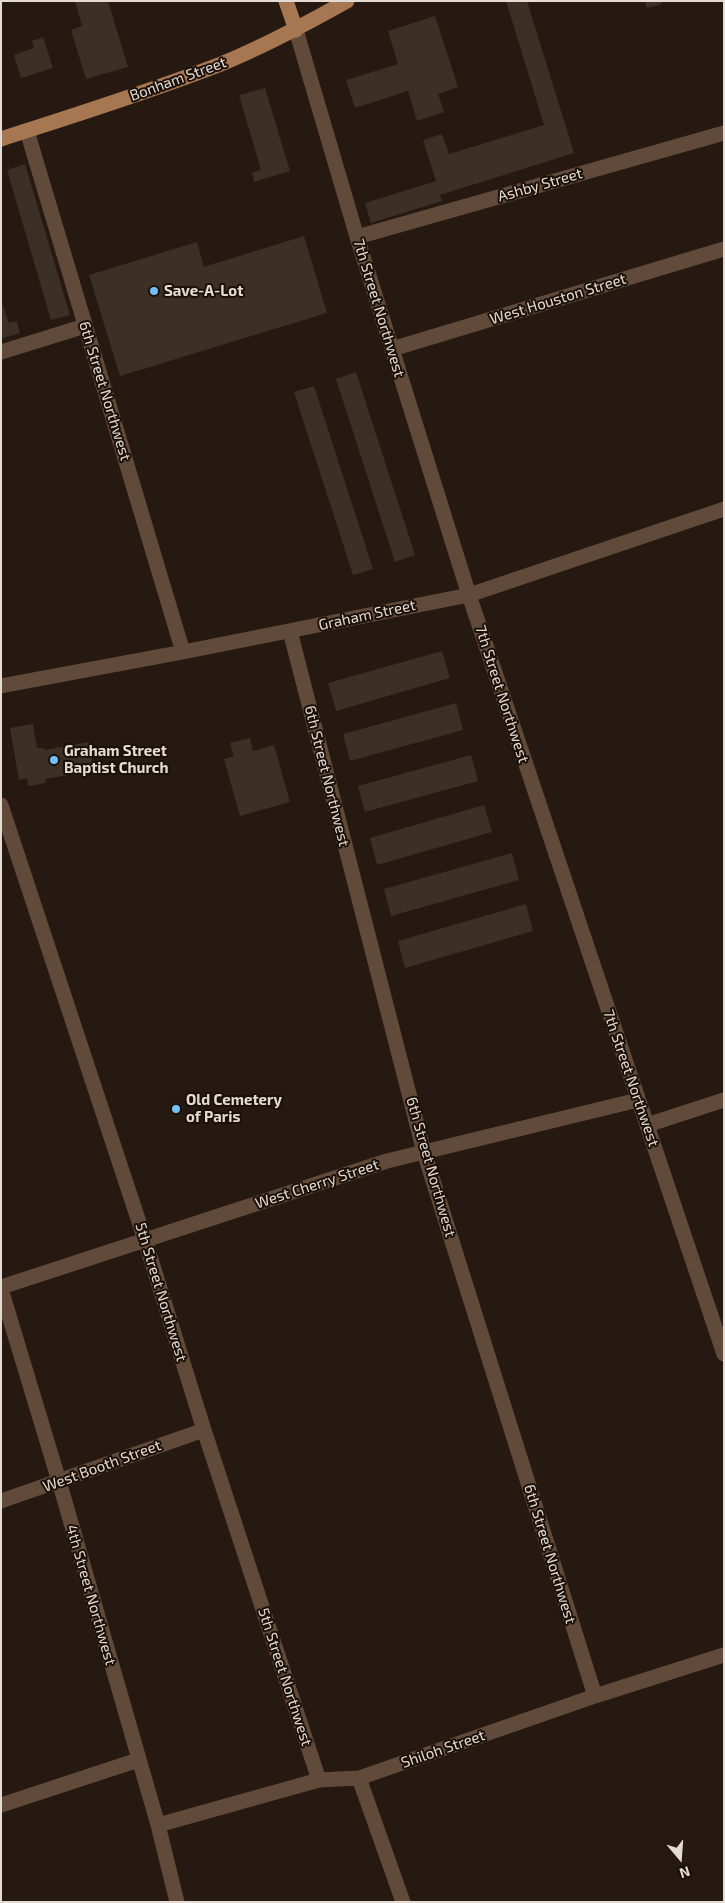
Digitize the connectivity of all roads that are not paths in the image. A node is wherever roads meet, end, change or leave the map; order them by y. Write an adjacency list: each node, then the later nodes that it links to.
1 (286, 1): 3 (main road)
2 (348, 1): 3 (main road, Bonham Street)
3 (296, 30): 4 (main road, Bonham Street); 7 (street, 7th Street Northwest)
4 (27, 131): 6 (main road, Bonham Street); 9 (street, 6th Street Northwest)
5 (724, 132): 7 (street, Ashby Street)
6 (1, 139)
7 (356, 237): 10 (street, 7th Street Northwest)
8 (724, 249): 10 (street, West Houston Street)
9 (85, 326): 11 (street); 15 (street, 6th Street Northwest)
10 (392, 350): 13 (street, 7th Street Northwest)
11 (1, 352)
12 (724, 509): 13 (street, Graham Street)
13 (469, 595): 14 (street, Graham Street); 18 (street, 7th Street Northwest)
14 (290, 631): 15 (street, Graham Street); 21 (street, 6th Street Northwest)
15 (183, 652): 16 (street, Graham Street)
16 (1, 686)
17 (1, 805): 22 (street, 5th Street Northwest)
18 (638, 1100): 20 (street, 7th Street Northwest); 21 (street, West Cherry Street)
19 (724, 1100): 20 (street)
20 (646, 1125): 24 (street, 7th Street Northwest)
21 (424, 1152): 22 (street, West Cherry Street); 29 (street, 6th Street Northwest)
22 (144, 1240): 23 (street, West Cherry Street); 25 (street, 5th Street Northwest)
23 (1, 1288): 26 (street, 4th Street Northwest)
24 (724, 1354)
25 (204, 1430): 26 (street, West Booth Street); 32 (street, 5th Street Northwest)
26 (59, 1481): 27 (street, West Booth Street); 30 (street, 4th Street Northwest)
27 (1, 1501)
28 (724, 1656): 29 (street, Shiloh Street)
29 (595, 1696): 31 (street, Shiloh Street)
30 (138, 1760): 33 (street); 34 (street, 4th Street Northwest)
31 (359, 1778): 32 (street, Shiloh Street); 36 (street)
32 (319, 1780): 34 (street, Shiloh Street)
33 (1, 1805)
34 (158, 1825): 35 (street, 4th Street Northwest)
35 (177, 1902)
36 (403, 1902)

